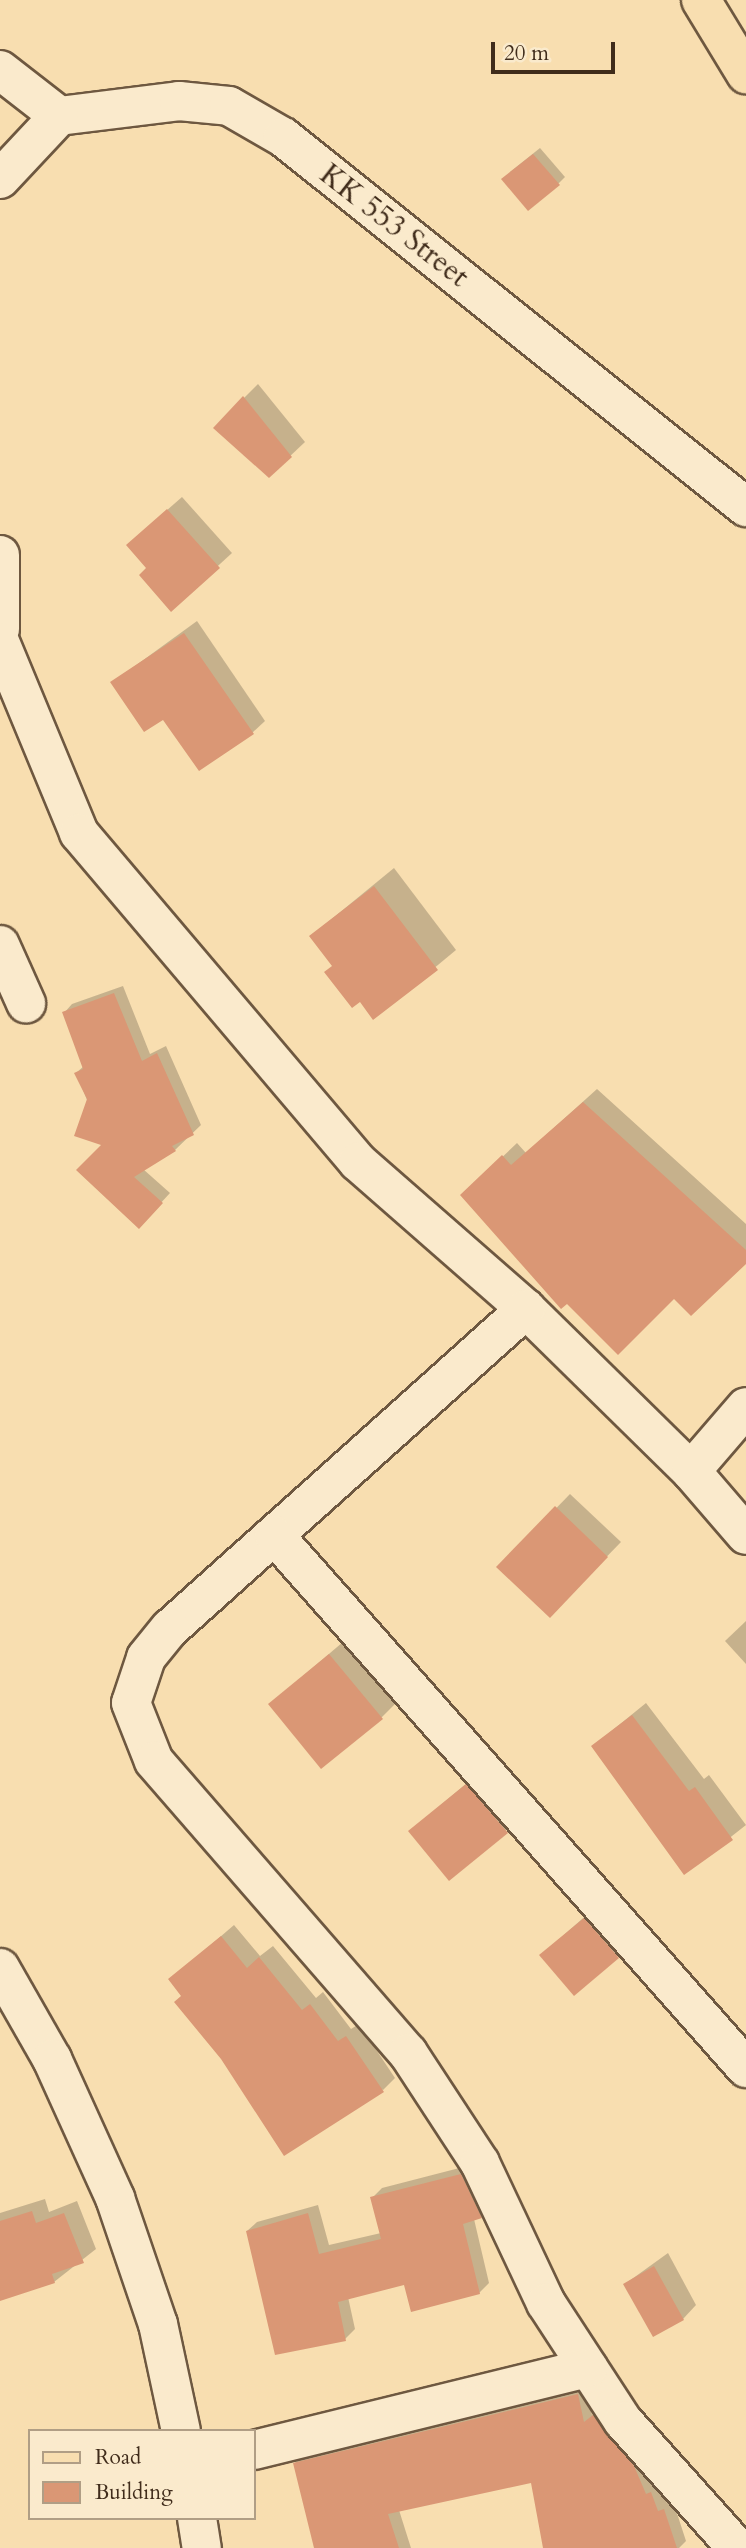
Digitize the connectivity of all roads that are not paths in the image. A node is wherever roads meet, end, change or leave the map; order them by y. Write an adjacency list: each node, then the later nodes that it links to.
1 (701, 0): 3 (main road)
2 (0, 70): 4 (street)
3 (746, 74)
4 (59, 116): 5 (street); 6 (street, KK 553 Street)
5 (0, 179)
6 (746, 507)
7 (0, 555): 8 (street)
8 (0, 629)
9 (0, 642): 12 (street)
10 (0, 945): 11 (street)
11 (26, 1003)
12 (526, 1309): 14 (street); 15 (street)
13 (746, 1407): 14 (street)
14 (691, 1471): 16 (street)
15 (274, 1535): 18 (street); 19 (street)
16 (746, 1535)
17 (0, 1968): 20 (street)
18 (746, 2068)
19 (588, 2368): 21 (street); 24 (street)
20 (181, 2429)
21 (256, 2450)
22 (197, 2520): 23 (street)
23 (202, 2548)
24 (737, 2548)

